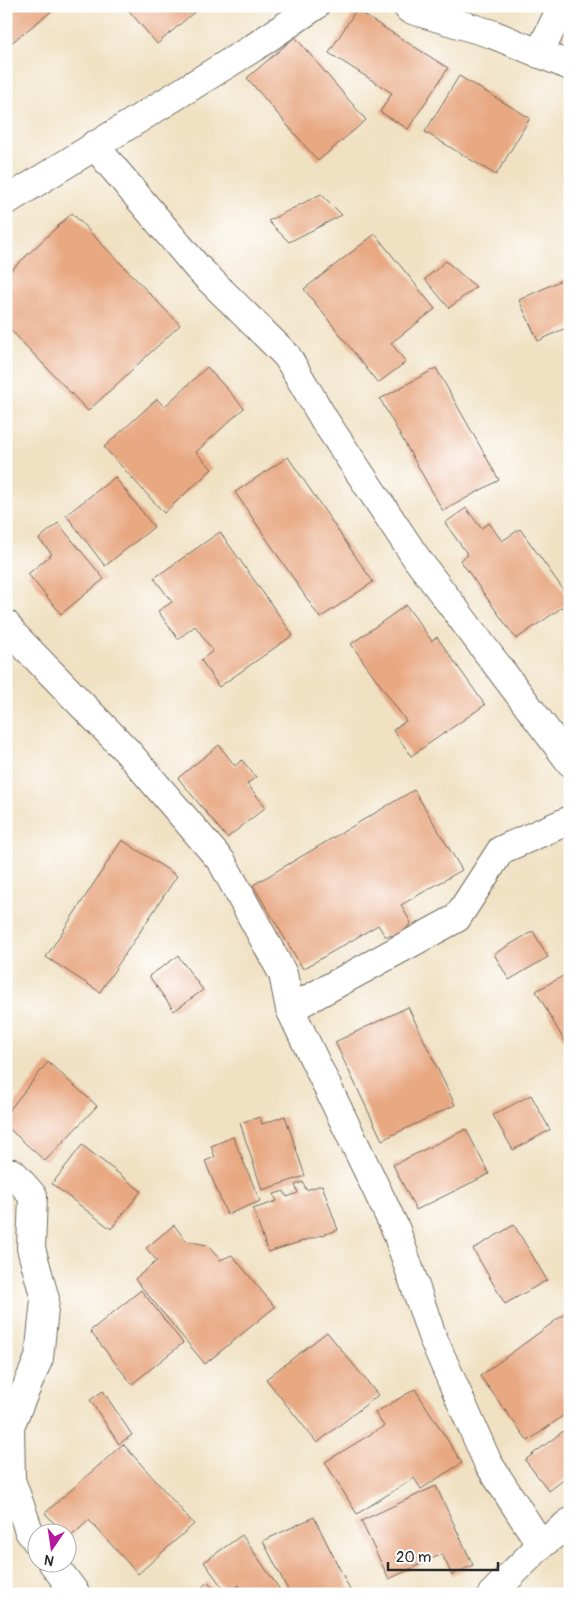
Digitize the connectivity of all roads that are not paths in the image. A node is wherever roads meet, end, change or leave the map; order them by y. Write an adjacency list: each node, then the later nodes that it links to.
1 (315, 6): 6 (street)
2 (407, 6): 4 (street)
3 (562, 6): 4 (street)
4 (540, 54): 5 (street)
5 (570, 66)
6 (94, 145): 7 (street); 9 (street)
7 (6, 201)
8 (6, 624): 11 (street)
9 (570, 762)
10 (570, 820): 11 (street)
11 (290, 1009): 17 (street)
12 (12, 1173): 13 (street)
13 (8, 1424): 14 (street)
14 (14, 1511): 16 (street)
15 (570, 1522): 17 (street)
16 (28, 1530)
17 (541, 1545): 19 (street)
18 (60, 1572): 20 (street)
19 (496, 1593)
20 (76, 1594)

